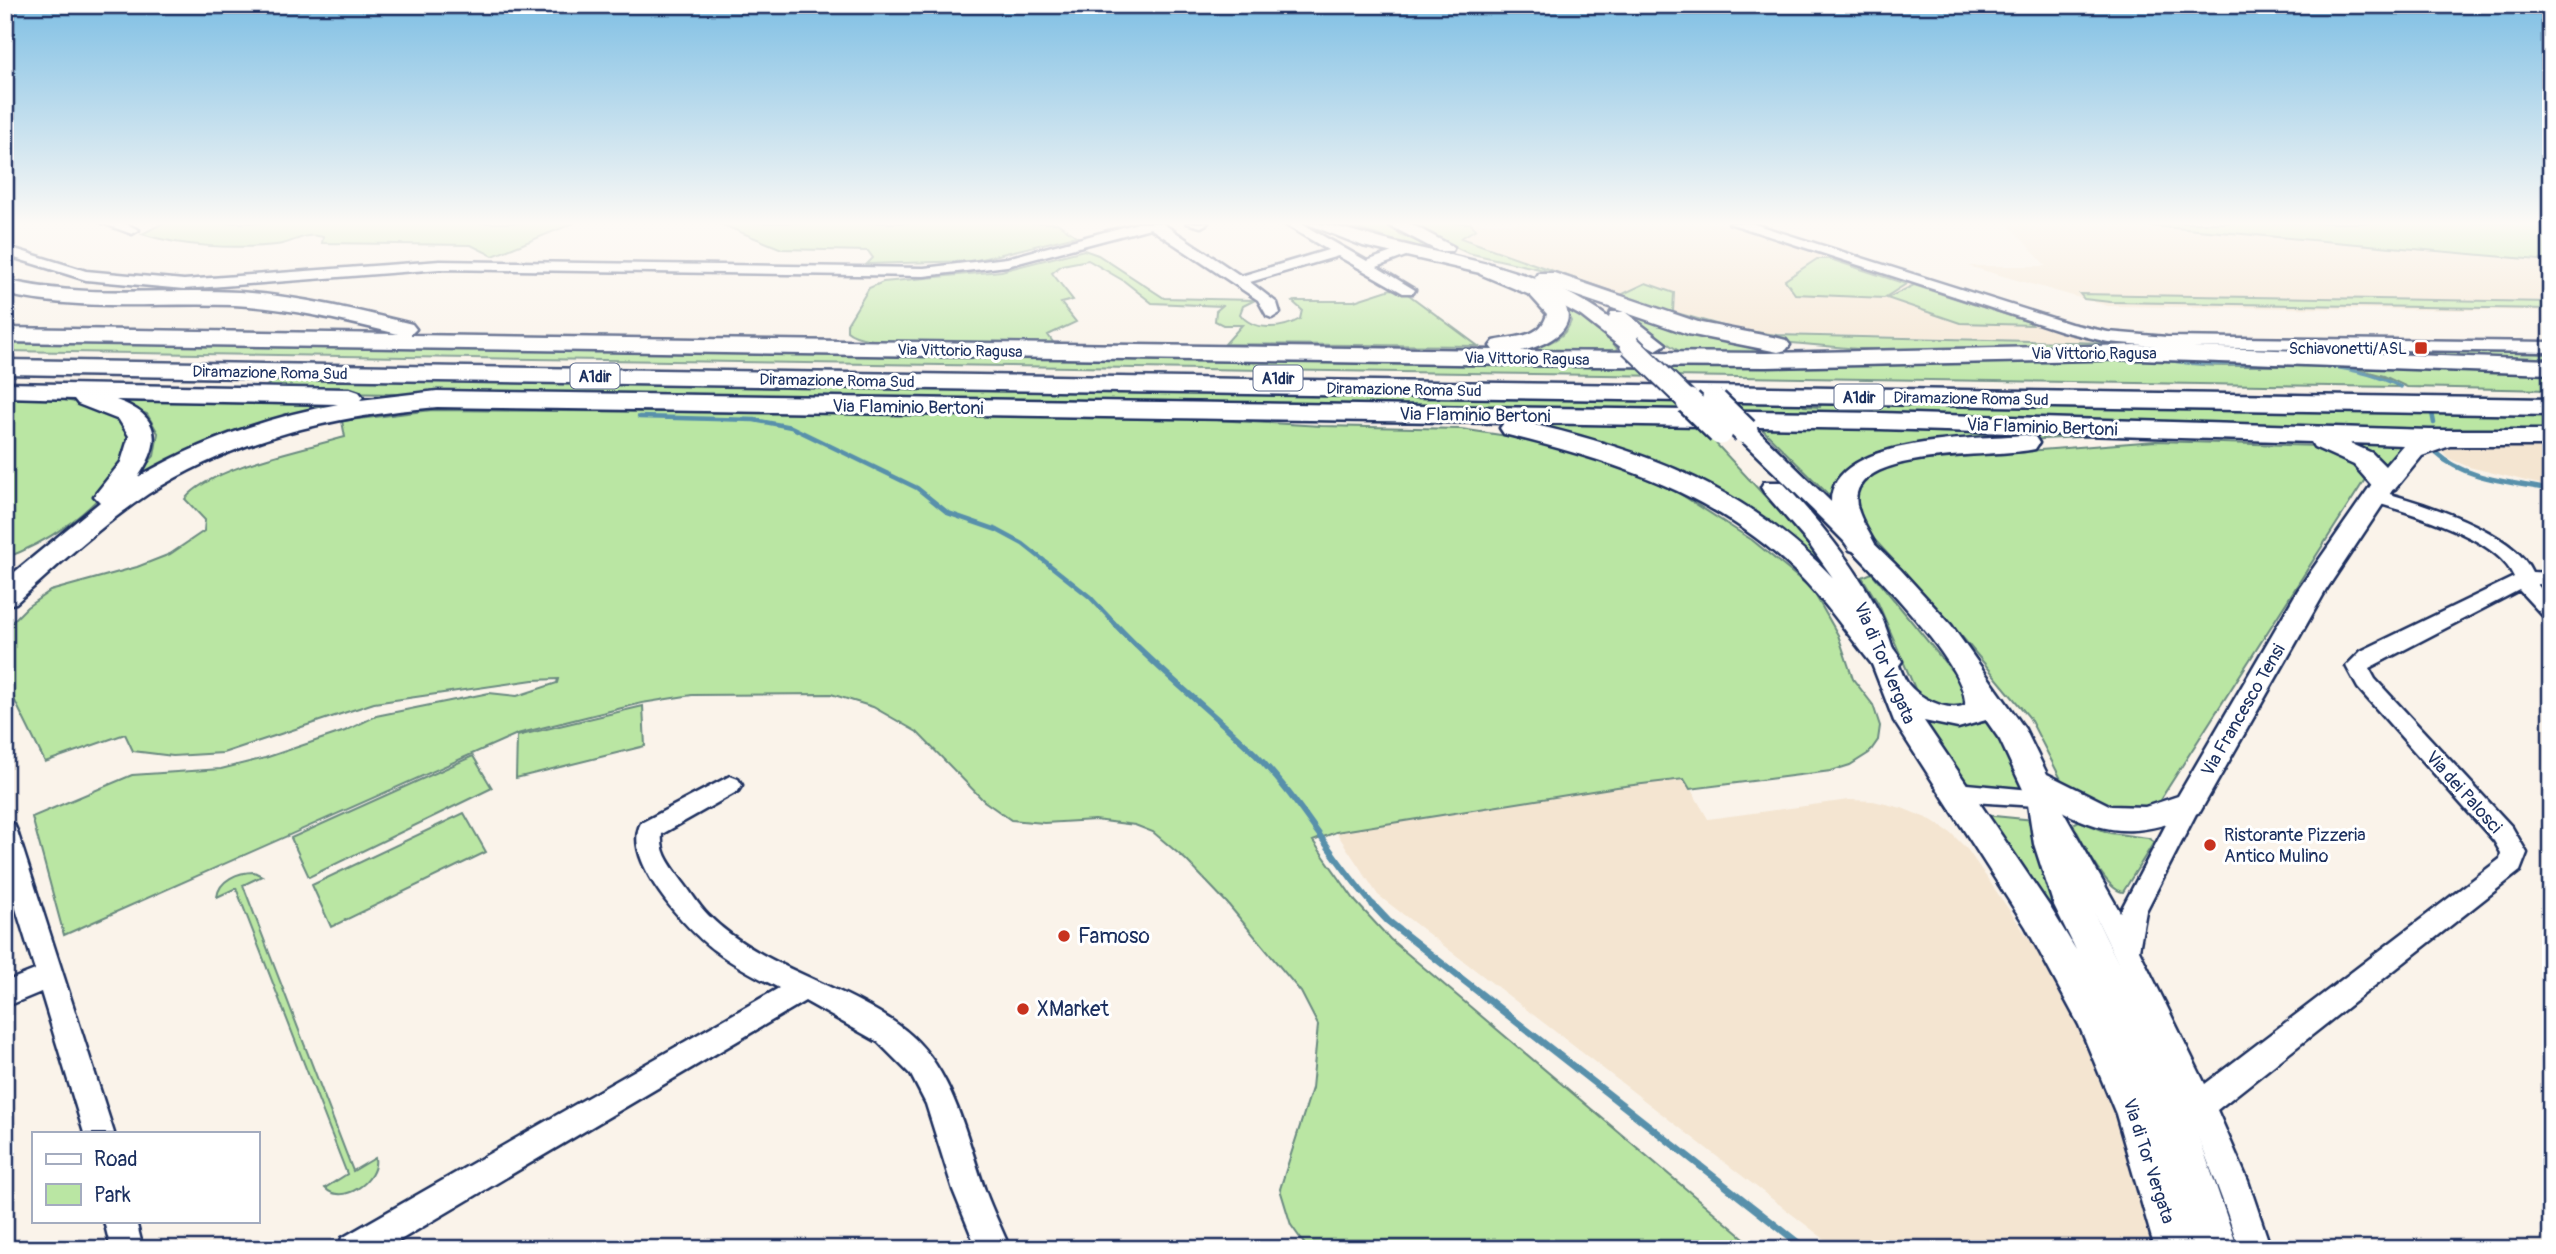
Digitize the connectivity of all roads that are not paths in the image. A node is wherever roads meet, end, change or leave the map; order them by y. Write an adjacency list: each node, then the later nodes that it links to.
1 (1238, 281): 13 (street)
2 (139, 282): 3 (street)
3 (206, 282)
4 (1394, 282): 12 (street, Via di Tor Vergata)
5 (1520, 282): 19 (highway)
6 (1524, 282): 29 (main road, Via di Tor Vergata, bridge)
7 (1553, 282): 29 (main road, Via di Tor Vergata, bridge)
8 (1557, 282): 20 (highway)
9 (1920, 282): 14 (street)
10 (1943, 282): 15 (street)
11 (5, 287): 17 (highway)
12 (1408, 289)
13 (1272, 313)
14 (2067, 328): 15 (street); 18 (street)
15 (2113, 330): 18 (street)
16 (5, 335): 17 (highway)
17 (502, 341): 19 (highway, Via Vittorio Ragusa)
18 (2551, 345)
19 (1343, 356): 20 (highway, Via Vittorio Ragusa)
20 (1940, 356): 23 (highway, Via Vittorio Ragusa)
21 (5, 358): 25 (highway, Diramazione Roma Sud / A1dir)
22 (5, 367): 27 (highway, Diramazione Roma Sud / A1dir)
23 (2551, 367)
24 (5, 390): 26 (highway); 36 (highway)
25 (2551, 397)
26 (477, 400): 28 (highway, Via Flaminio Bertoni); 38 (highway)
27 (2551, 407)
28 (1401, 414): 30 (highway, Via Flaminio Bertoni); 40 (highway)
29 (1733, 431): 35 (main road, Via di Tor Vergata); 40 (main road, Via di Tor Vergata)
30 (2247, 433): 31 (highway, Via Flaminio Bertoni); 35 (highway)
31 (2284, 435): 33 (highway, Via Flaminio Bertoni); 34 (highway)
32 (2551, 438): 33 (highway)
33 (2472, 439): 34 (highway)
34 (2380, 489): 37 (street); 45 (main road, Via Francesco Tensi)
35 (1860, 544): 41 (main road, Via di Tor Vergata)
36 (5, 564)
37 (2539, 579): 39 (street); 51 (street, Via dei Palosci)
38 (5, 596)
39 (2551, 612)
40 (1888, 669): 41 (main road); 44 (main road, Via di Tor Vergata)
41 (1971, 674): 43 (main road, Via di Tor Vergata)
42 (730, 785): 49 (street)
43 (2039, 790): 44 (street); 45 (main road); 47 (street, Via di Tor Vergata); 58 (main road, Via di Tor Vergata)
44 (1956, 792): 57 (main road, Via di Tor Vergata)
45 (2189, 804): 47 (street, Via Francesco Tensi)
46 (5, 831): 48 (street)
47 (2126, 948): 51 (street, Via di Tor Vergata)
48 (49, 976): 50 (street); 52 (street)
49 (803, 988): 55 (street); 56 (street)
50 (5, 995)
51 (2200, 1105): 59 (street, Via di Tor Vergata)
52 (99, 1132)
53 (120, 1222): 54 (street)
54 (127, 1249)
55 (354, 1249)
56 (994, 1249)
57 (2177, 1249)
58 (2216, 1249)
59 (2255, 1249)

